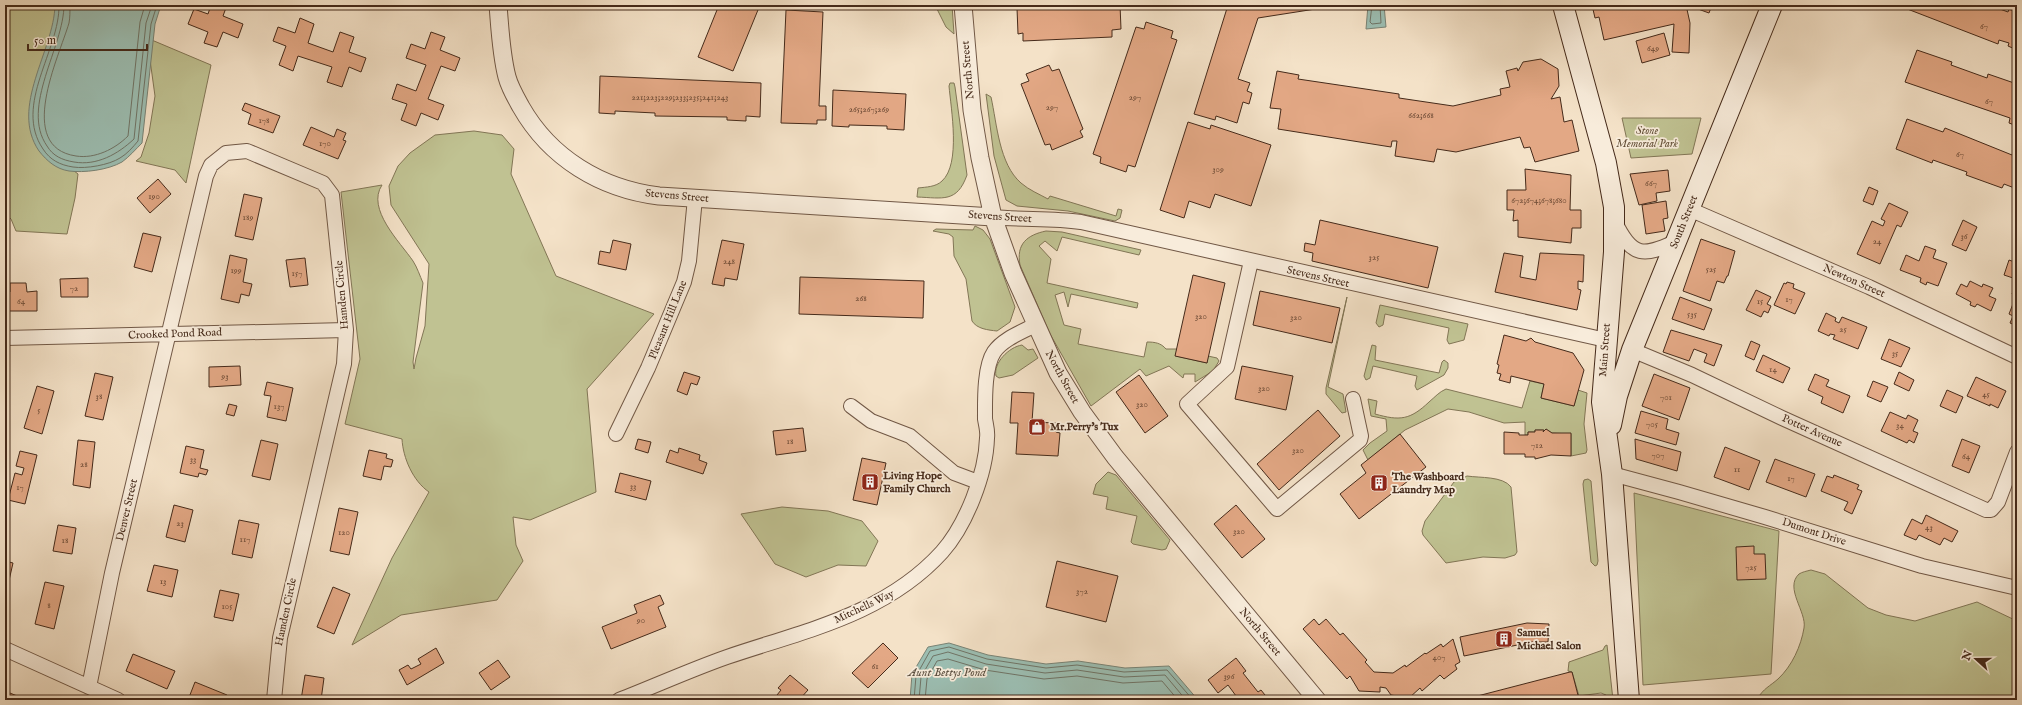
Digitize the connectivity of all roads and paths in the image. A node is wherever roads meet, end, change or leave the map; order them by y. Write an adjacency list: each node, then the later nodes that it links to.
1 (498, 5): 5 (street, Stevens Street)
2 (963, 5): 7 (street, North Street)
3 (1563, 5): 8 (main road, Main Street)
4 (1772, 5): 6 (main road, South Street)
5 (695, 198): 7 (street, Stevens Street); 20 (street, Pleasant Hill Lane)
6 (1689, 209): 9 (main road, South Street); 17 (street, Newton Street)
7 (993, 217): 10 (street, Stevens Street); 11 (street, North Street)
8 (1615, 222): 9 (street); 15 (main road, Main Street)
9 (1676, 241): 16 (main road, South Street)
10 (1251, 261): 15 (street, Stevens Street); 18 (street)
11 (1035, 325): 24 (street, Mitchells Way); 31 (street, North Street)
12 (346, 330): 13 (street, Crooked Pond Road); 13 (street, Hamden Circle); 29 (street, Hamden Circle)
13 (169, 334): 14 (street, Crooked Pond Road); 27 (street, Denver Street)
14 (5, 338)
15 (1606, 340): 21 (main road, Main Street)
16 (1632, 350): 21 (main road, South Street); 22 (street, Potter Avenue)
17 (2017, 358)
18 (1353, 400)
19 (851, 406): 24 (street)
20 (616, 434)
21 (1608, 442): 23 (main road, Main Street)
22 (2017, 452)
23 (1612, 474): 25 (street, Dumont Drive); 32 (main road, Main Street)
24 (978, 482): 30 (street, Mitchells Way)
25 (2017, 588)
26 (5, 649): 27 (street)
27 (89, 686): 28 (street)
28 (118, 700)
29 (274, 700)
30 (619, 700)
31 (1318, 700)
32 (1629, 700)

